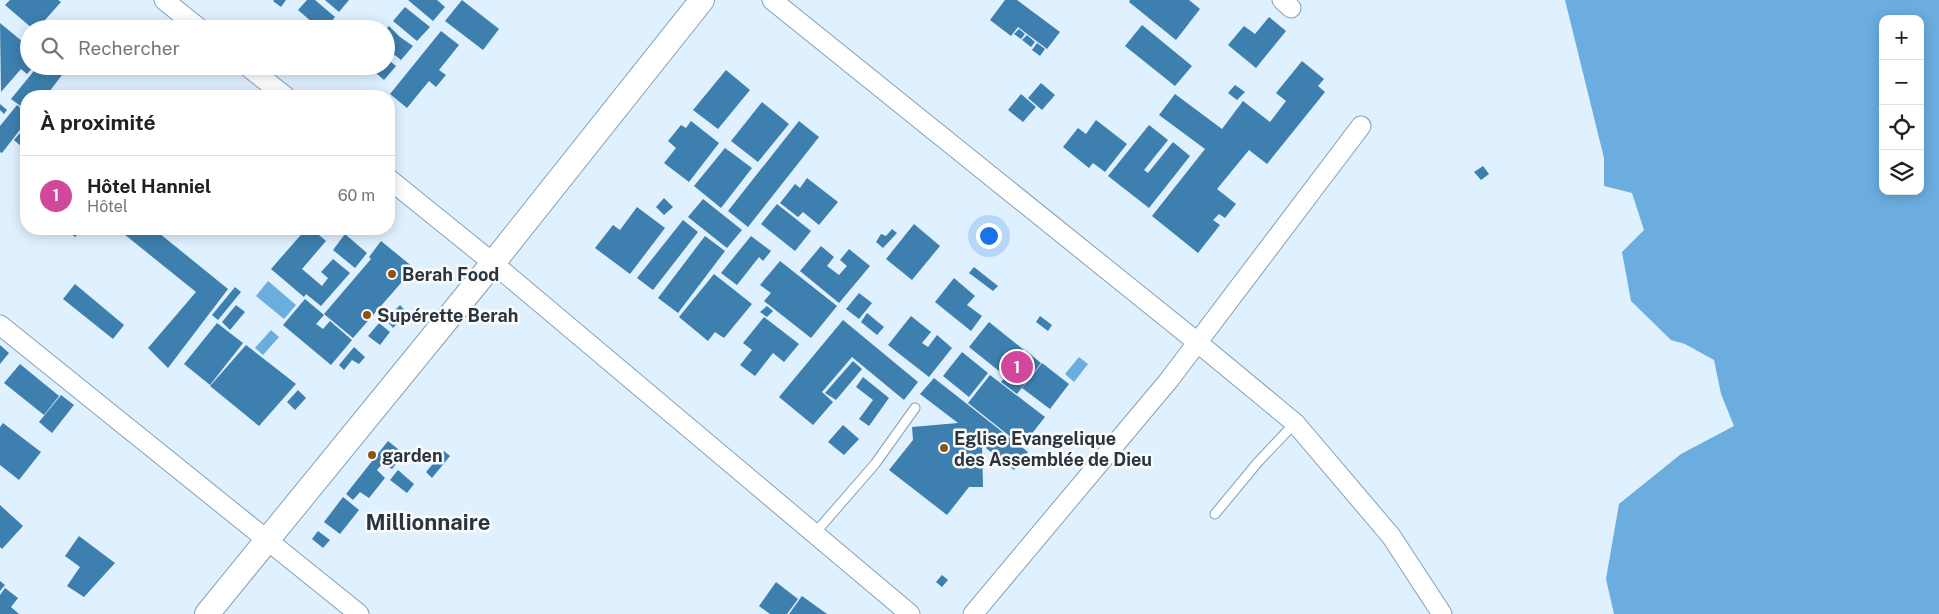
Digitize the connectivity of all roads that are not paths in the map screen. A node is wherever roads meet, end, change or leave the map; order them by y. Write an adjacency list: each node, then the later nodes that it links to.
1 (164, 0): 4 (street)
2 (702, 0): 9 (street)
3 (772, 0): 11 (street)
4 (189, 20)
5 (258, 75): 6 (street)
6 (277, 90)
7 (1361, 126): 11 (street)
8 (395, 184): 9 (street)
9 (494, 263): 15 (street); 16 (street)
10 (0, 325): 16 (street)
11 (1197, 342): 13 (street); 20 (street)
12 (915, 408): 15 (lane)
13 (1294, 423): 14 (lane); 21 (street)
14 (1215, 514)
15 (815, 533): 19 (street)
16 (267, 539): 17 (street); 18 (street)
17 (207, 614)
18 (359, 614)
19 (910, 614)
20 (973, 614)
21 (1442, 614)

